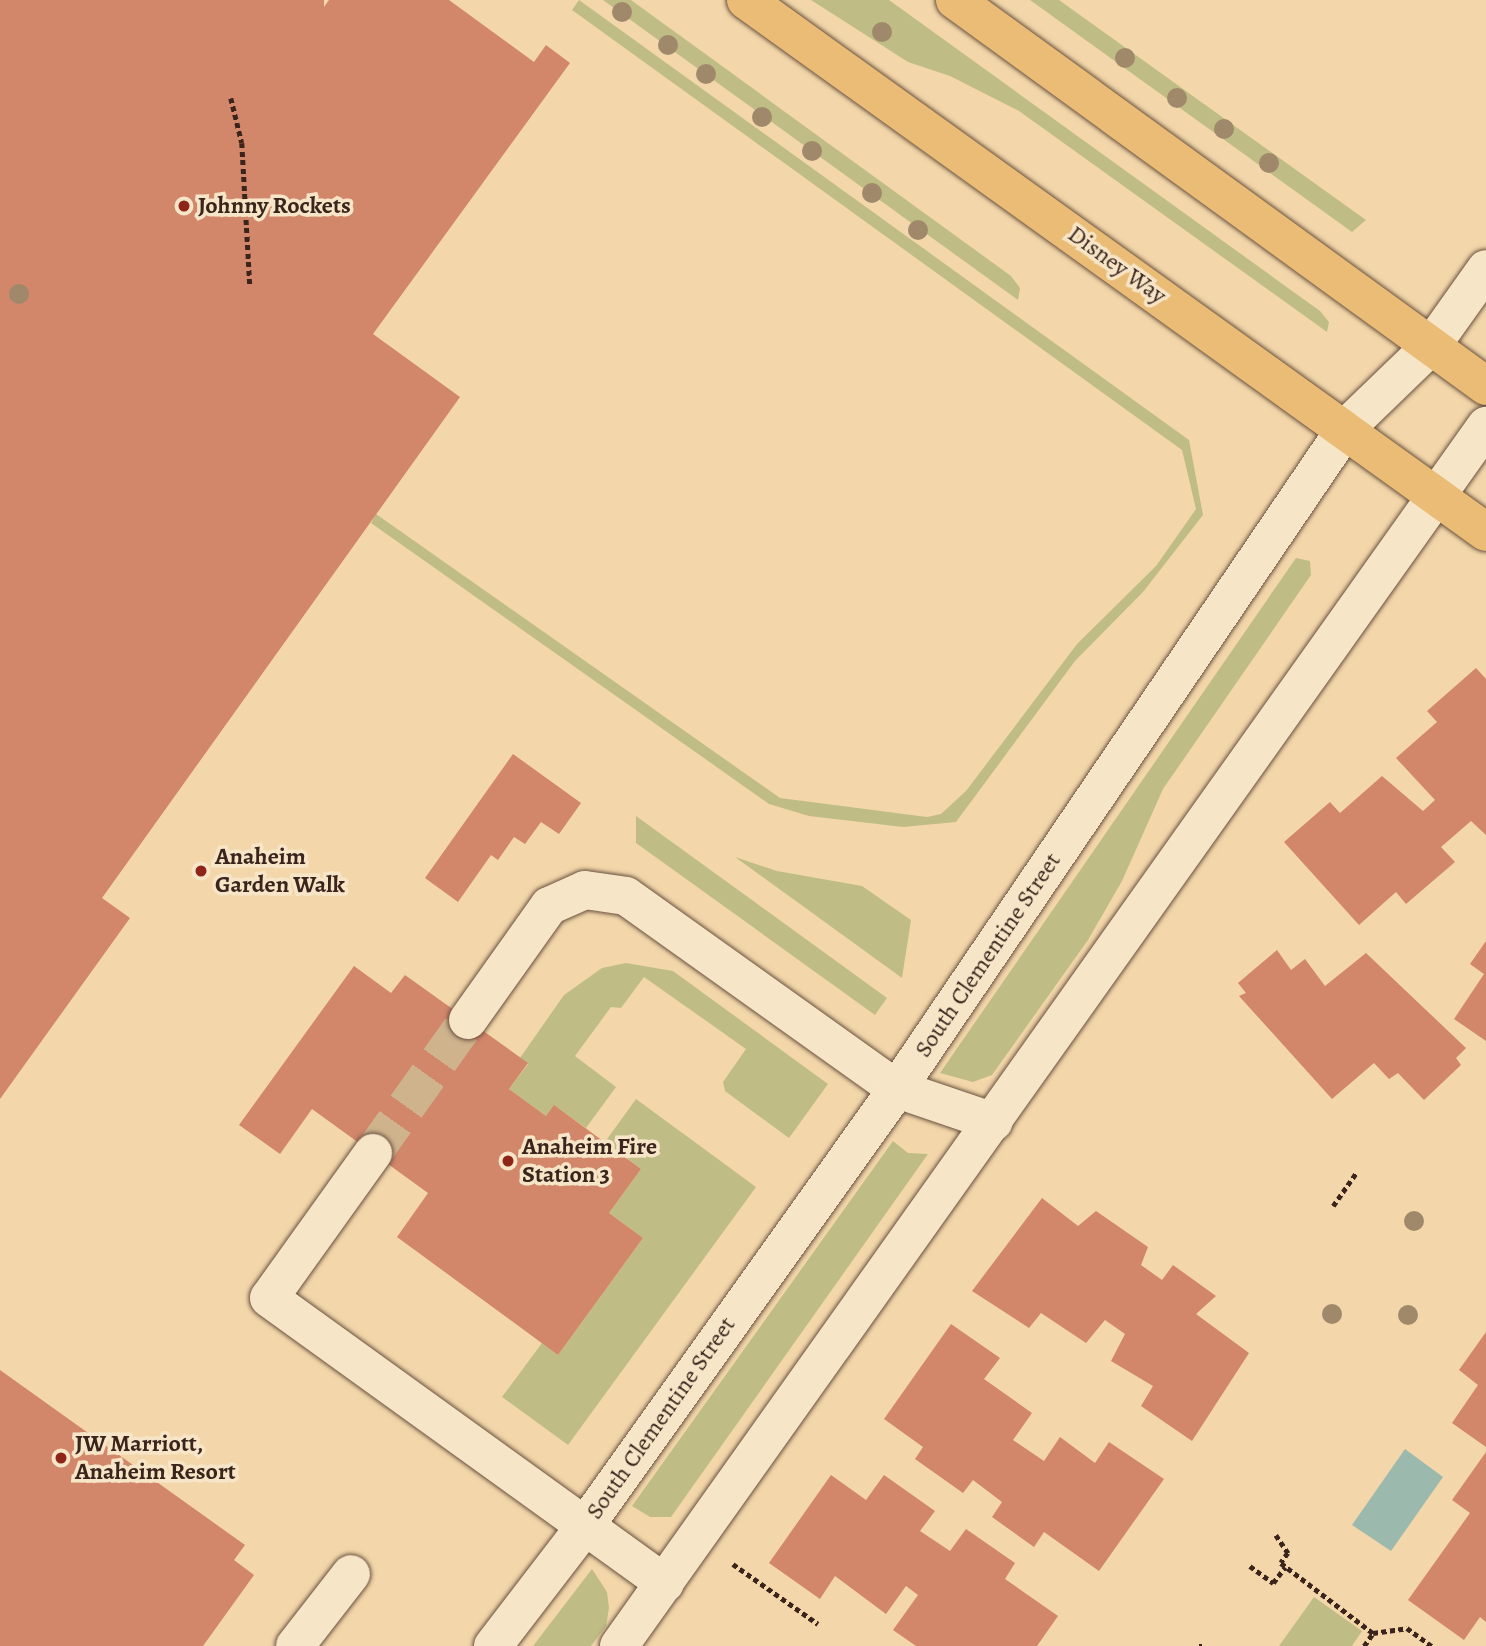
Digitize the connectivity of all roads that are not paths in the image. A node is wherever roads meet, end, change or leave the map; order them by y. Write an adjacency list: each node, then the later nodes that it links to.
1 (746, 0): 7 (main road, Disney Way)
2 (955, 0): 4 (main road)
3 (1486, 269): 4 (street, South Clementine Street)
4 (1432, 345): 5 (main road); 7 (street, South Clementine Street)
5 (1486, 386)
6 (1486, 426): 8 (street)
7 (1346, 428): 8 (main road, Disney Way); 11 (street, South Clementine Street)
8 (1436, 495): 9 (main road, Disney Way); 12 (street)
9 (1486, 532)
10 (468, 1020): 11 (street)
11 (897, 1089): 12 (street); 14 (street, South Clementine Street)
12 (994, 1122): 16 (street)
13 (373, 1153): 14 (street)
14 (585, 1526): 16 (street); 18 (street, South Clementine Street)
15 (351, 1574): 17 (street)
16 (665, 1584): 19 (street)
17 (295, 1646)
18 (493, 1646)
19 (619, 1646)

